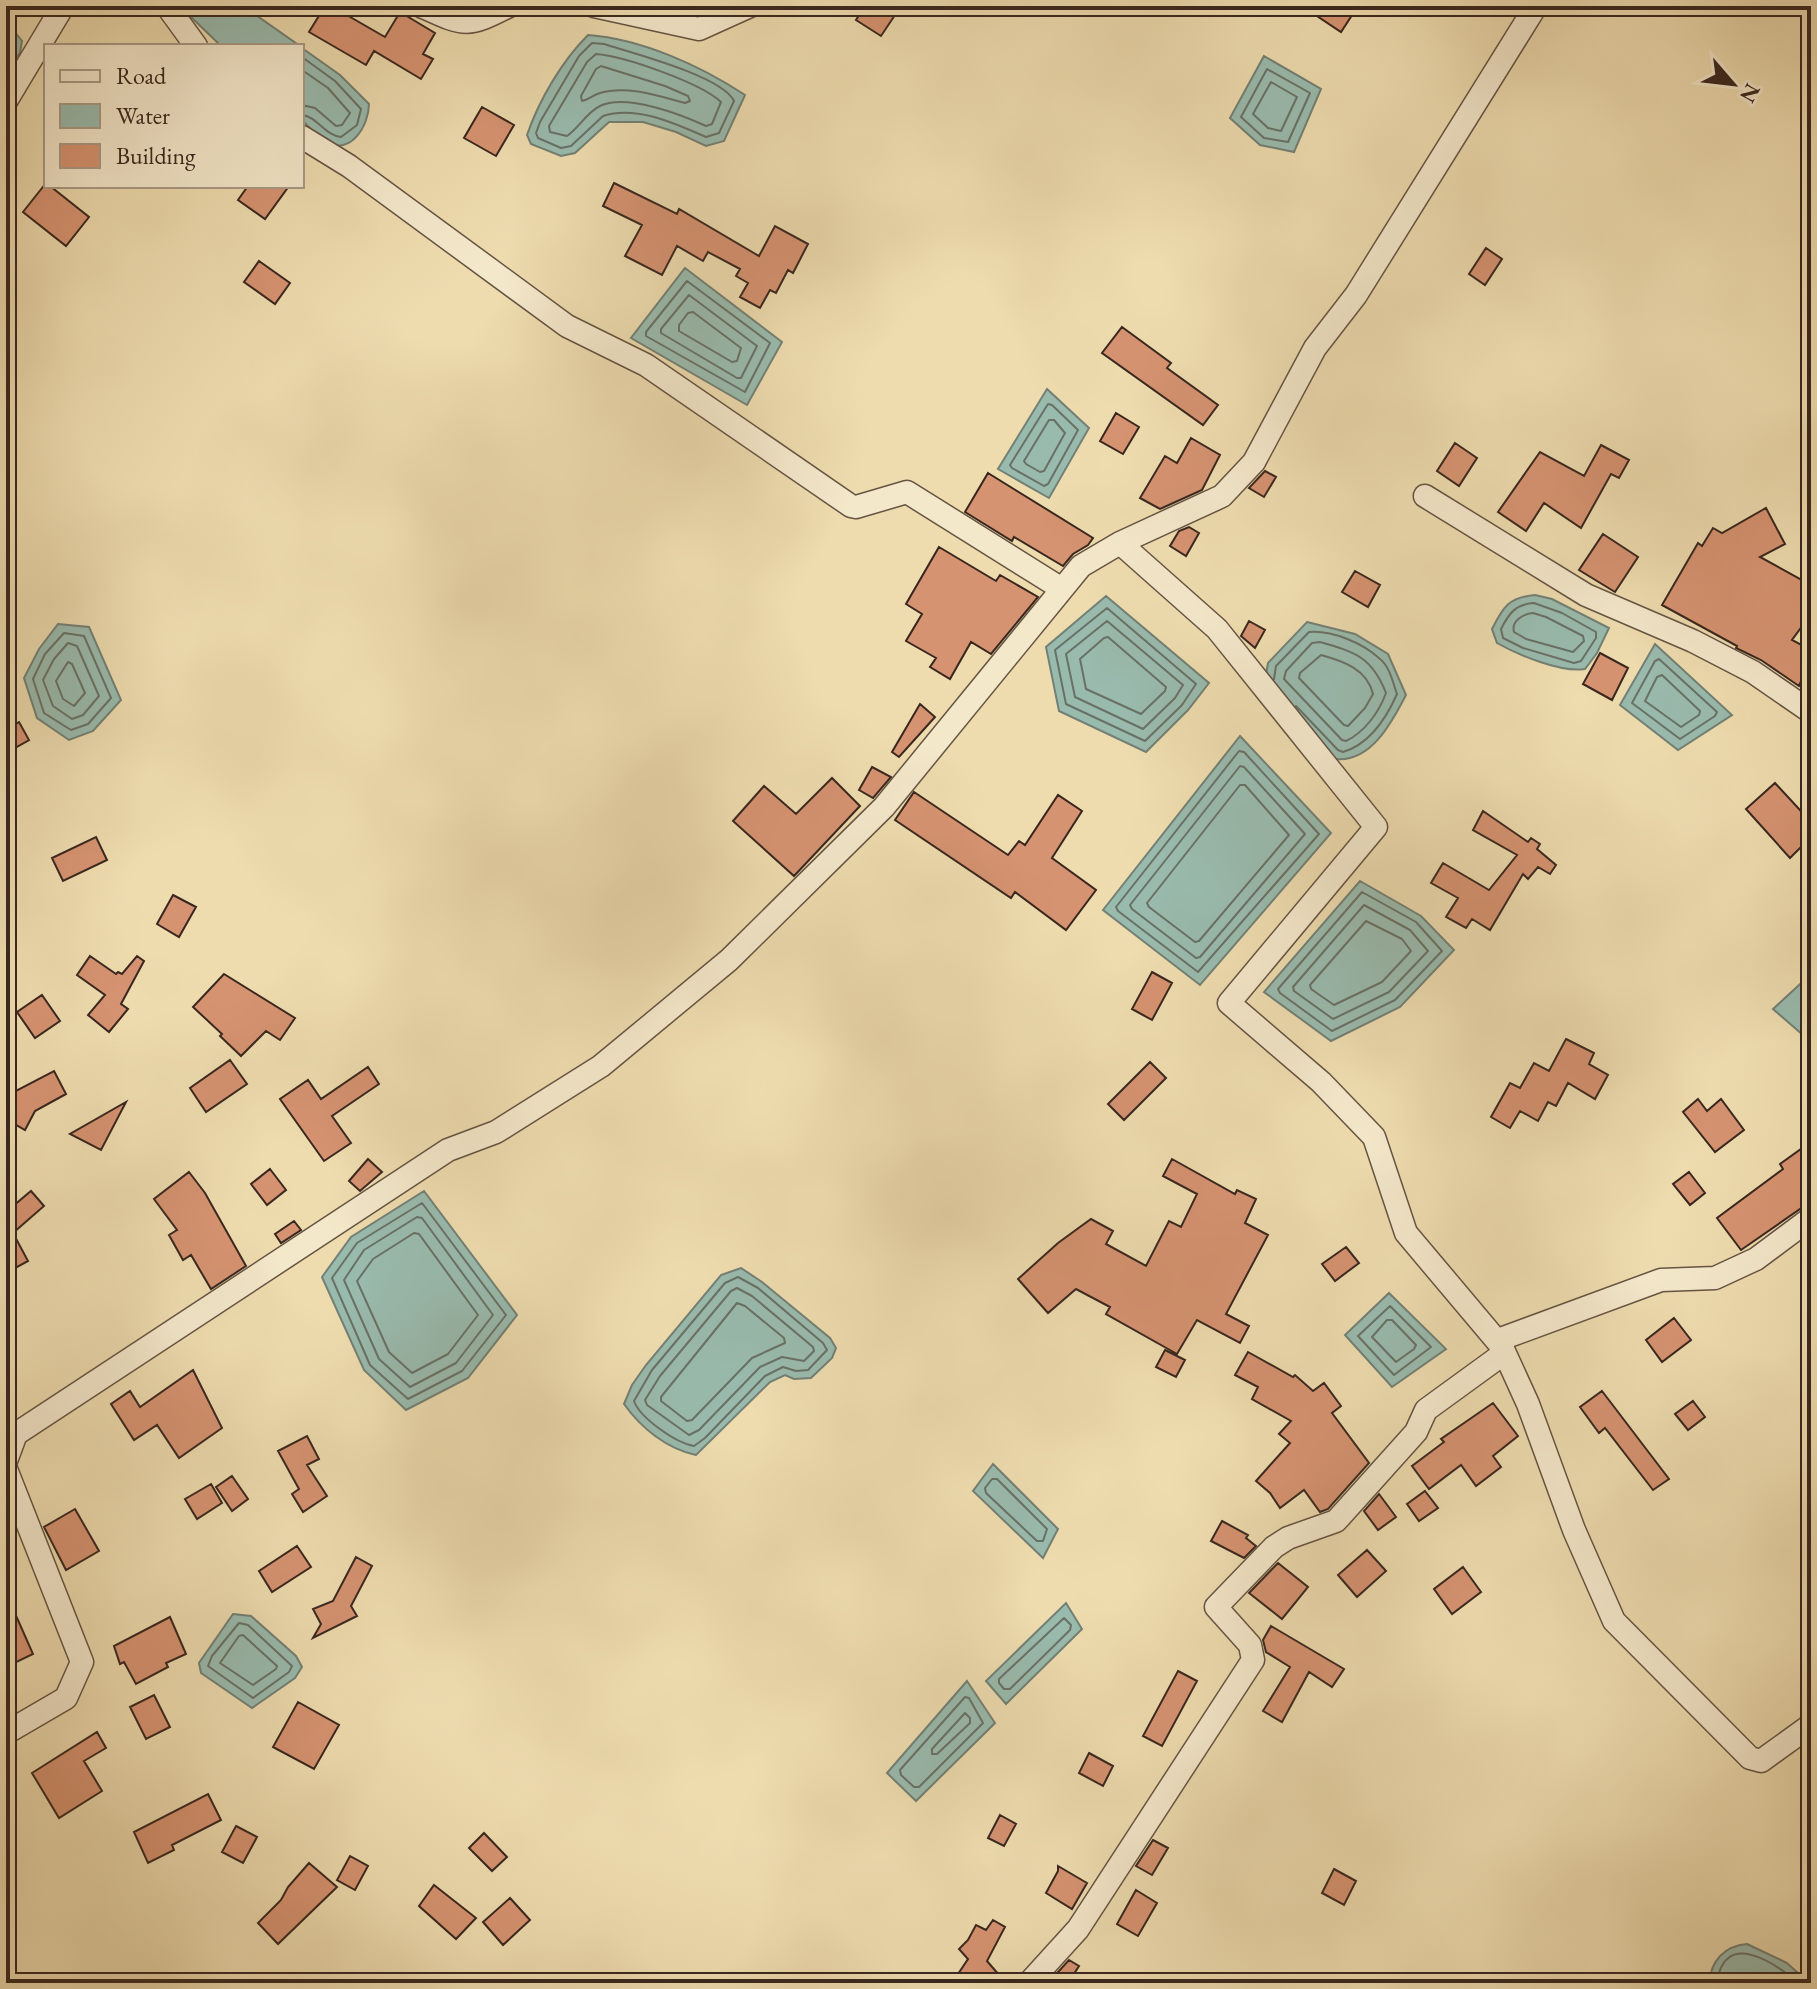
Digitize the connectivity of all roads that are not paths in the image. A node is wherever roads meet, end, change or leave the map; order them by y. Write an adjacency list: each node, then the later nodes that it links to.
1 (63, 6): 9 (street)
2 (167, 6): 8 (street)
3 (421, 6): 4 (street)
4 (509, 6)
5 (594, 6): 6 (street)
6 (750, 6)
7 (1536, 6): 12 (street)
8 (195, 44)
9 (6, 101)
10 (304, 138): 13 (street)
11 (1425, 496): 14 (street)
12 (1120, 543): 13 (street); 16 (street)
13 (1062, 589): 17 (street)
14 (1811, 712)
15 (1811, 1218): 16 (street)
16 (1501, 1347): 19 (street); 21 (street)
17 (6, 1461)
18 (6, 1469): 20 (street)
19 (1811, 1725)
20 (6, 1733)
21 (1029, 1983)

